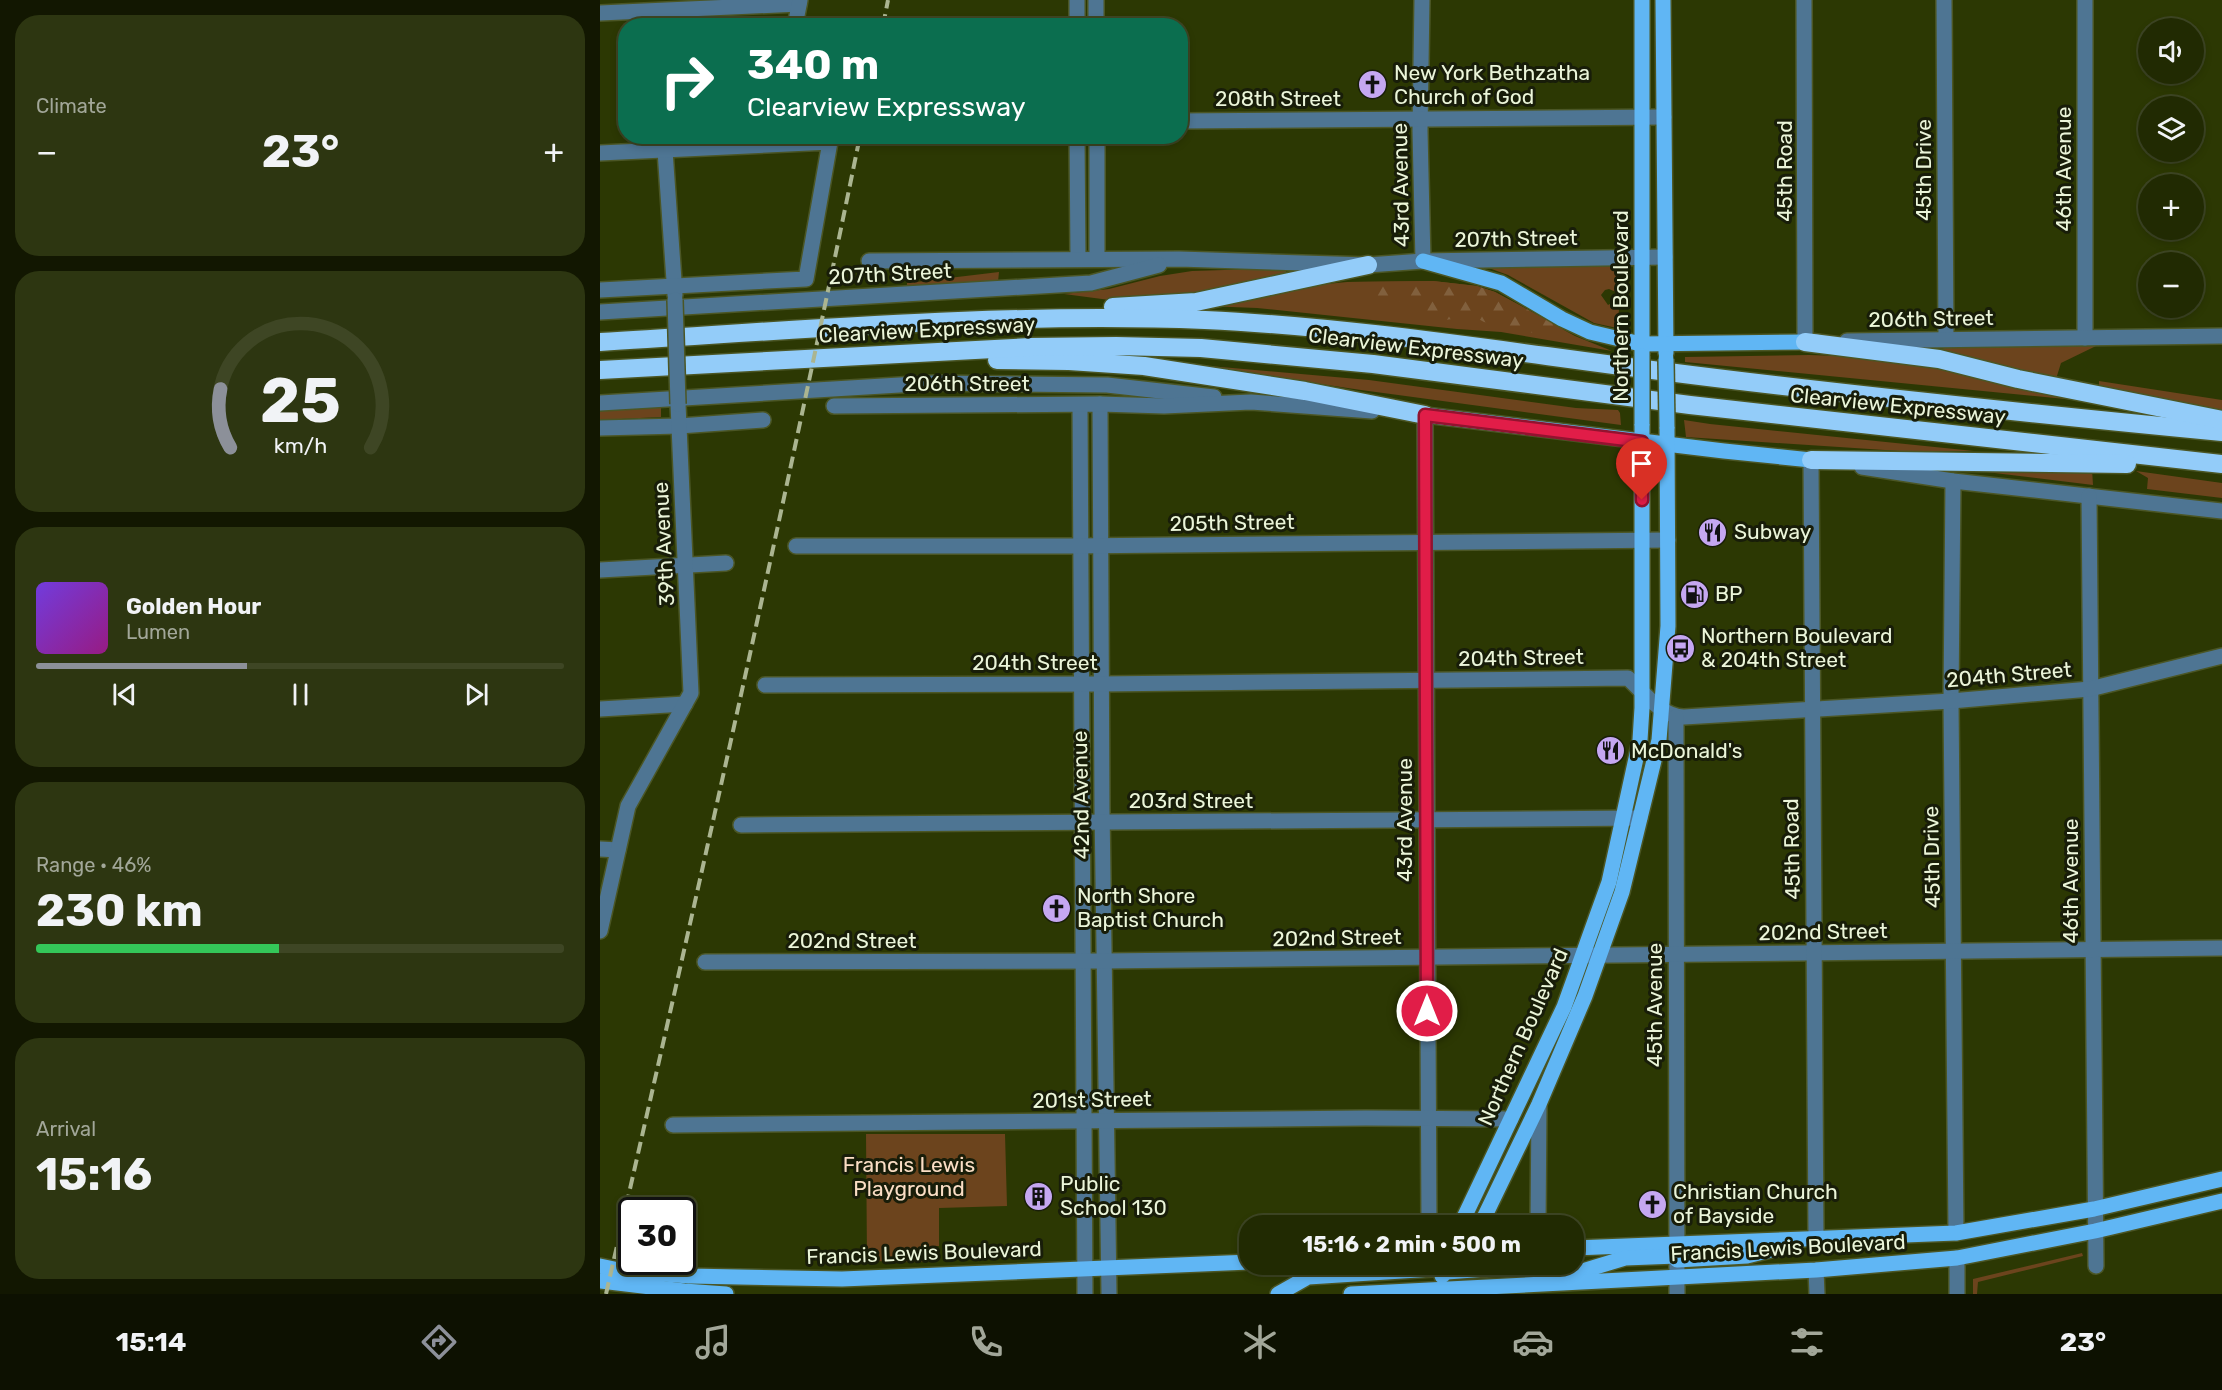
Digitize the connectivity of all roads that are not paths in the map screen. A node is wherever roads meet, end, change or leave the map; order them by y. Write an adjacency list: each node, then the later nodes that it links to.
1 (1077, 0): 13 (street)
2 (1096, 0): 14 (street)
3 (1422, 0): 17 (street, 43rd Avenue)
4 (1642, 0): 15 (main road, Northern Boulevard)
5 (1663, 0): 16 (main road, Northern Boulevard)
6 (1804, 0): 41 (street, 45th Road)
7 (1944, 0): 39 (street, 45th Drive)
8 (2085, 0): 38 (street, 46th Avenue)
9 (800, 2): 10 (street); 12 (street)
10 (658, 12): 11 (street)
11 (600, 13)
12 (797, 18)
13 (1077, 18)
14 (1096, 18)
15 (1642, 117): 16 (street, 208th Street); 17 (street, 208th Street); 26 (main road, Northern Boulevard)
16 (1664, 117): 25 (main road, Northern Boulevard)
17 (1420, 120): 18 (street, 208th Street); 31 (street, 43rd Avenue)
18 (1188, 121)
19 (658, 144): 24 (street)
20 (665, 144): 34 (street, 39th Avenue)
21 (830, 144): 34 (street)
22 (1077, 144): 27 (street)
23 (1097, 144): 28 (street)
24 (600, 153)
25 (1665, 257): 26 (street, 207th Street); 43 (main road, Northern Boulevard)
26 (1642, 258): 31 (street, 207th Street); 42 (main road, Northern Boulevard)
27 (1078, 259): 28 (street); 30 (street)
28 (1097, 260): 29 (street)
29 (1179, 260): 32 (street); 35 (street, 207th Street)
30 (869, 261)
31 (1423, 261): 32 (street, 207th Street); 42 (main road, 206th Street)
32 (1368, 265): 36 (highway)
33 (600, 290): 34 (street)
34 (675, 292): 54 (street, 39th Avenue, bridge)
35 (600, 312)
36 (897, 324): 40 (highway, Clearview Expressway); 56 (highway, Clearview Expressway)
37 (2222, 336): 38 (street, 206th Street)
38 (2085, 338): 39 (street, 206th Street)
39 (1946, 339): 41 (street, 206th Street)
40 (600, 342)
41 (1806, 342): 43 (main road, 206th Street); 53 (highway)
42 (1642, 350): 43 (main road, 206th Street); 57 (main road, Northern Boulevard, bridge)
43 (1666, 351): 57 (main road, Northern Boulevard, bridge)
44 (824, 358): 45 (highway, Clearview Expressway); 51 (highway); 59 (highway, Clearview Expressway)
45 (605, 370)
46 (1251, 402): 47 (street); 48 (street); 51 (street)
47 (600, 403)
48 (1100, 404): 49 (street, 206th Street); 66 (street, 42nd Avenue)
49 (1080, 405): 50 (street, 206th Street); 68 (street, 42nd Avenue)
50 (834, 406)
51 (1425, 415): 57 (main road); 65 (street, 43rd Avenue)
52 (763, 420): 54 (street)
53 (2222, 420)
54 (680, 426): 55 (street); 70 (street, 39th Avenue)
55 (600, 428)
56 (2222, 432)
57 (1655, 443): 58 (main road); 63 (main road, Northern Boulevard); 64 (main road, Northern Boulevard)
58 (1810, 460): 59 (highway); 60 (street); 83 (street, 45th Road)
59 (2222, 465)
60 (1953, 481): 61 (street); 79 (street, 45th Drive)
61 (2089, 496): 62 (street); 77 (street, 46th Avenue)
62 (2222, 511)
63 (1643, 540): 64 (street, 205th Street); 65 (street, 205th Street); 78 (main road, Northern Boulevard)
64 (1668, 540): 81 (main road, Northern Boulevard)
65 (1424, 542): 66 (street, 205th Street); 73 (street, 43rd Avenue)
66 (1101, 545): 68 (street, 205th Street); 75 (street, 42nd Avenue)
67 (796, 546): 68 (street, 205th Street)
68 (1079, 546): 74 (street, 42nd Avenue)
69 (726, 563): 70 (street)
70 (686, 565): 71 (street); 80 (street, 39th Avenue)
71 (600, 570)
72 (2222, 656): 77 (street, 204th Street)
73 (1425, 680): 75 (street, 204th Street); 78 (street, 204th Street); 87 (street, 43rd Avenue)
74 (1082, 684): 75 (street, 204th Street); 76 (street, 204th Street); 88 (street, 42nd Avenue)
75 (1101, 684): 89 (street, 42nd Avenue)
76 (765, 685)
77 (2090, 689): 79 (street, 204th Street); 95 (street, 46th Avenue)
78 (1642, 691): 81 (street, 204th Street); 85 (main road, Northern Boulevard)
79 (1951, 701): 83 (street, 204th Street); 96 (street, 45th Drive)
80 (685, 704): 82 (street); 92 (street, 39th Avenue)
81 (1662, 708): 84 (street, 204th Street); 86 (main road, Northern Boulevard)
82 (600, 709)
83 (1812, 710): 84 (street, 204th Street); 97 (street, 45th Road)
84 (1676, 717): 98 (street, 45th Avenue)
85 (1623, 818): 86 (street, 203rd Street); 87 (street, 203rd Street); 100 (main road, Northern Boulevard)
86 (1640, 818): 99 (main road, Northern Boulevard)
87 (1426, 820): 89 (street, 203rd Street); 101 (street, 43rd Avenue)
88 (1083, 822): 89 (street, 203rd Street); 90 (street, 203rd Street); 102 (street, 42nd Avenue)
89 (1103, 822): 103 (street, 42nd Avenue)
90 (741, 825)
91 (600, 849): 92 (street)
92 (618, 850): 93 (street, 39th Avenue)
93 (600, 931)
94 (2222, 948): 95 (street, 202nd Street)
95 (2092, 950): 96 (street, 202nd Street); 113 (street, 46th Avenue)
96 (1954, 952): 97 (street, 202nd Street); 119 (street, 45th Drive)
97 (1815, 953): 98 (street, 202nd Street); 120 (street, 45th Road)
98 (1676, 955): 99 (street, 202nd Street); 125 (street, 45th Avenue)
99 (1599, 956): 100 (street, 202nd Street); 105 (main road, Northern Boulevard)
100 (1582, 957): 101 (street, 202nd Street); 107 (main road, Northern Boulevard)
101 (1427, 958): 103 (street, 202nd Street); 106 (street, 43rd Avenue)
102 (1084, 961): 103 (street, 202nd Street); 104 (street, 202nd Street); 108 (street, 42nd Avenue)
103 (1105, 961): 109 (street, 42nd Avenue)
104 (705, 962)
105 (1539, 1104): 116 (main road, Northern Boulevard); 117 (street)
106 (1428, 1118): 107 (street, 201st Street); 109 (street, 201st Street); 114 (street, 43rd Avenue)
107 (1511, 1119): 115 (main road, Northern Boulevard)
108 (1085, 1121): 109 (street, 201st Street); 110 (street, 201st Street); 130 (street, 42nd Avenue)
109 (1107, 1121): 129 (street, 42nd Avenue)
110 (673, 1125)
111 (2222, 1179): 113 (main road, Francis Lewis Boulevard)
112 (2222, 1201): 118 (main road, Francis Lewis Boulevard)
113 (2094, 1209): 118 (street, 46th Avenue); 119 (main road, Francis Lewis Boulevard)
114 (1429, 1215)
115 (1465, 1215)
116 (1485, 1215)
117 (1538, 1215)
118 (2094, 1231): 124 (main road, Francis Lewis Boulevard); 128 (street, 46th Avenue)
119 (1956, 1233): 120 (main road, Francis Lewis Boulevard)
120 (1816, 1238): 125 (main road, Francis Lewis Boulevard)
121 (1584, 1248): 122 (main road, Francis Lewis Boulevard)
122 (1590, 1248): 123 (main road); 125 (main road, Francis Lewis Boulevard)
123 (1584, 1251)
124 (1957, 1258): 131 (main road, Francis Lewis Boulevard); 148 (street)
125 (1677, 1259): 131 (main road, Francis Lewis Boulevard); 138 (main road, Francis Lewis Boulevard); 138 (main road); 146 (street, 45th Avenue)
126 (1239, 1262): 129 (main road, Francis Lewis Boulevard)
127 (600, 1266): 130 (main road, Francis Lewis Boulevard)
128 (2096, 1266)
129 (1109, 1268): 130 (main road, Francis Lewis Boulevard); 143 (street, 42nd Avenue)
130 (1085, 1269): 142 (street, 42nd Avenue)
131 (1816, 1270): 147 (street)
132 (1334, 1275): 144 (main road)
133 (1436, 1275): 137 (main road)
134 (1444, 1275): 137 (main road)
135 (1455, 1275): 139 (main road)
136 (600, 1281): 140 (main road)
137 (1429, 1289): 139 (main road, Francis Lewis Boulevard); 145 (main road, Francis Lewis Boulevard)
138 (1540, 1289): 139 (main road, Francis Lewis Boulevard)
139 (1449, 1291)
140 (684, 1293): 141 (main road)
141 (726, 1294)
142 (1085, 1294)
143 (1108, 1294)
144 (1278, 1294)
145 (1351, 1294)
146 (1677, 1294)
147 (1816, 1294)
148 (1957, 1294)

